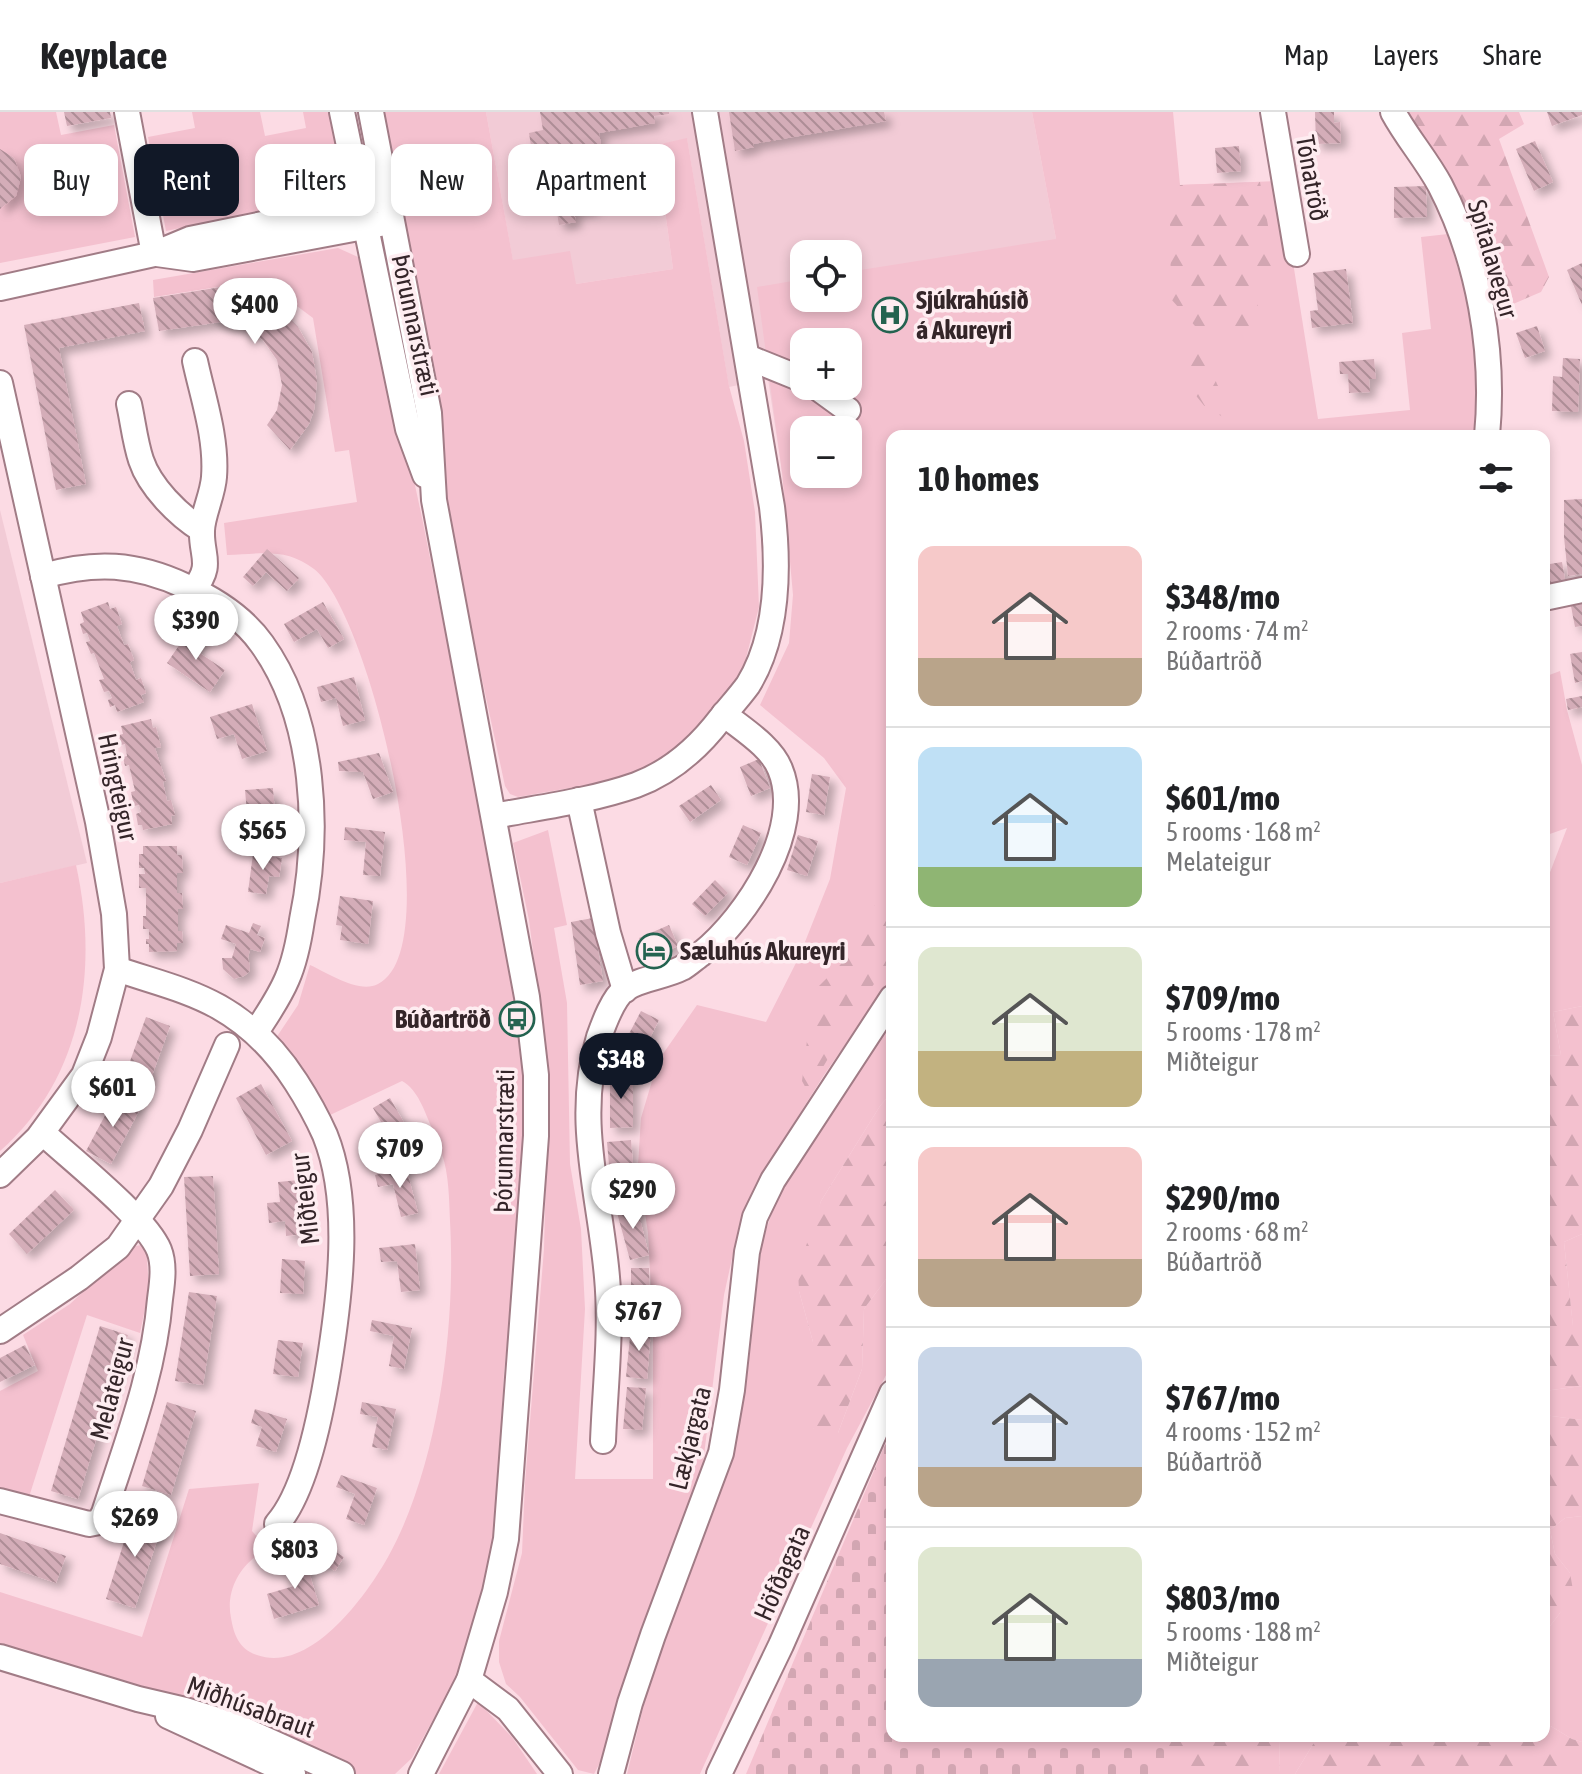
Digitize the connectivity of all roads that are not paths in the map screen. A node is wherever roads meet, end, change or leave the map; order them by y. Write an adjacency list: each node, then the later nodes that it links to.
1 (127, 112): 13 (street)
2 (342, 112): 7 (street, Þórunnarstræti)
3 (371, 112): 8 (street, Þórunnarstræti)
4 (705, 112): 16 (street)
5 (1273, 112): 14 (street, Tónatröð)
6 (1393, 112): 23 (street, Spítalavegur)
7 (348, 144)
8 (391, 210): 9 (street)
9 (375, 213)
10 (355, 216): 13 (street)
11 (362, 216): 24 (street, Þórunnarstræti)
12 (392, 216): 24 (street, Þórunnarstræti)
13 (154, 254): 15 (street)
14 (1297, 254)
15 (0, 288)
16 (747, 357): 18 (street); 30 (street)
17 (195, 361): 25 (street)
18 (790, 374)
19 (0, 383): 26 (street, Hringteigur)
20 (834, 400): 22 (street)
21 (129, 404): 25 (street)
22 (848, 410)
23 (1487, 430)
24 (434, 500): 32 (street, Þórunnarstræti)
25 (202, 530): 27 (street)
26 (43, 576): 27 (street); 33 (street, Hringteigur)
27 (193, 590): 36 (street)
28 (1582, 590): 29 (street)
29 (1550, 597)
30 (724, 714): 31 (street); 34 (street)
31 (579, 800): 32 (street); 34 (street)
32 (494, 816): 47 (street, Þórunnarstræti)
33 (117, 969): 36 (street, Miðteigur); 38 (street, Hringteigur)
34 (625, 990): 43 (street)
35 (886, 1007): 53 (street, Lækjargata)
36 (256, 1032): 45 (street, Miðteigur)
37 (227, 1045): 40 (street)
38 (43, 1133): 39 (street, Hringteigur); 40 (street, Melateigur)
39 (0, 1175)
40 (137, 1220): 41 (street); 44 (street, Melateigur)
41 (0, 1331)
42 (886, 1407): 54 (street, Höfðagata)
43 (603, 1441)
44 (0, 1501)
45 (277, 1524)
46 (0, 1657): 48 (street, Miðhúsabraut)
47 (469, 1680): 51 (street, Þórunnarstræti); 52 (street)
48 (138, 1699): 49 (street, Miðhúsabraut); 50 (street, Miðhúsabraut)
49 (293, 1774)
50 (342, 1774)
51 (421, 1774)
52 (560, 1774)
53 (611, 1774)
54 (719, 1774)

